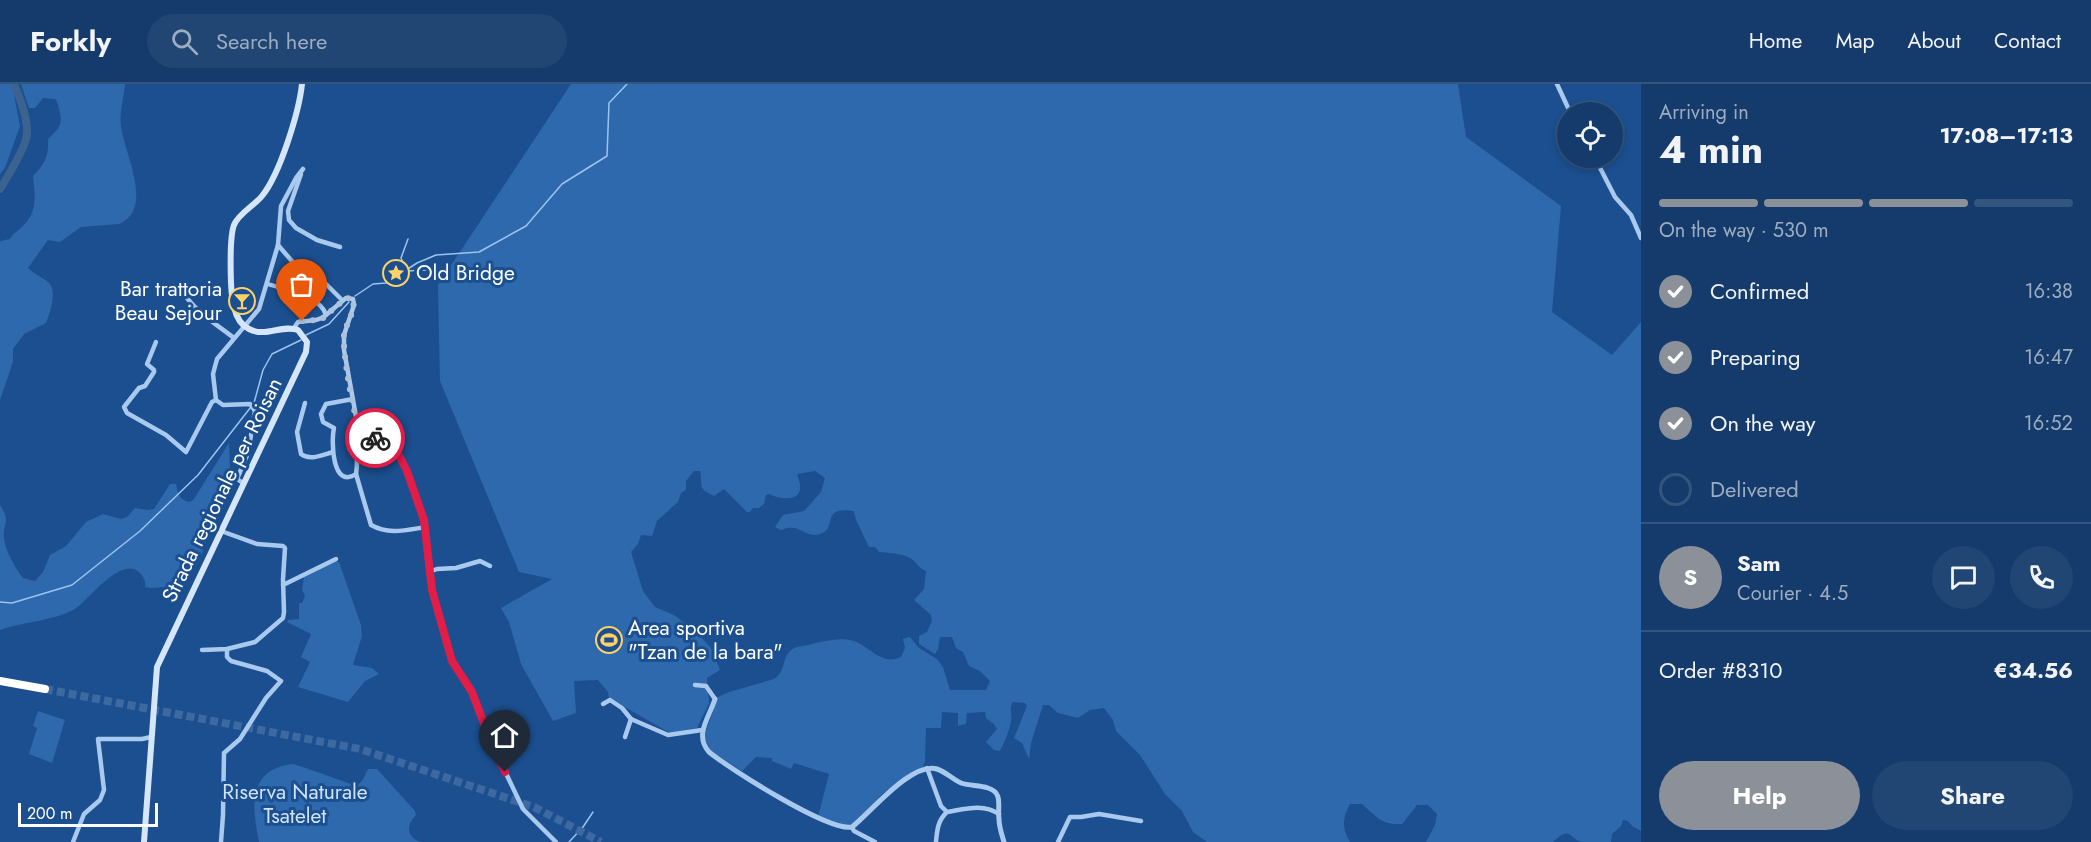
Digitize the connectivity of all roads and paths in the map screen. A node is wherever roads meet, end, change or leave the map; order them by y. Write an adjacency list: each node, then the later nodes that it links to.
1 (302, 84): 12 (main road)
2 (1557, 84): 3 (street)
3 (1565, 102)
4 (1600, 168): 5 (street)
5 (1641, 238)
6 (278, 245): 7 (street); 8 (street); 10 (street)
7 (340, 247)
8 (268, 284): 11 (street); 12 (street)
9 (183, 292): 14 (street)
10 (342, 300): 11 (street); 16 (street)
11 (326, 315): 13 (street)
12 (244, 326): 13 (main road); 14 (street)
13 (294, 328): 22 (main road, Strada regionale per Roisan)
14 (234, 338): 17 (street)
15 (156, 342): 17 (street)
16 (353, 399): 19 (street); 20 (street)
17 (216, 400): 22 (street)
18 (305, 403): 20 (street)
19 (357, 422): 21 (street); 23 (street)
20 (333, 452): 21 (street)
21 (356, 474): 23 (street)
22 (243, 483): 24 (main road, Strada regionale per Roisan)
23 (426, 529): 27 (street)
24 (221, 531): 28 (street); 38 (main road, Strada regionale per Roisan)
25 (336, 559): 28 (street)
26 (490, 566): 27 (street)
27 (429, 572): 48 (street)
28 (283, 585): 29 (street)
29 (227, 649): 30 (street); 47 (street)
30 (202, 650)
31 (0, 681): 33 (highway)
32 (695, 685): 34 (street)
33 (45, 690)
34 (715, 699): 37 (street)
35 (603, 704): 36 (street)
36 (631, 719): 37 (street); 39 (street)
37 (702, 730): 44 (street)
38 (151, 737): 45 (street); 46 (main road, Strada regionale per Roisan)
39 (625, 737)
40 (927, 768): 41 (street); 42 (street); 44 (street)
41 (947, 812): 42 (street); 50 (street)
42 (999, 814): 51 (street)
43 (1141, 821): 52 (street)
44 (852, 827): 49 (street)
45 (73, 842)
46 (144, 842)
47 (221, 842)
48 (556, 842)
49 (875, 842)
50 (936, 842)
51 (1004, 842)
52 (1058, 842)

